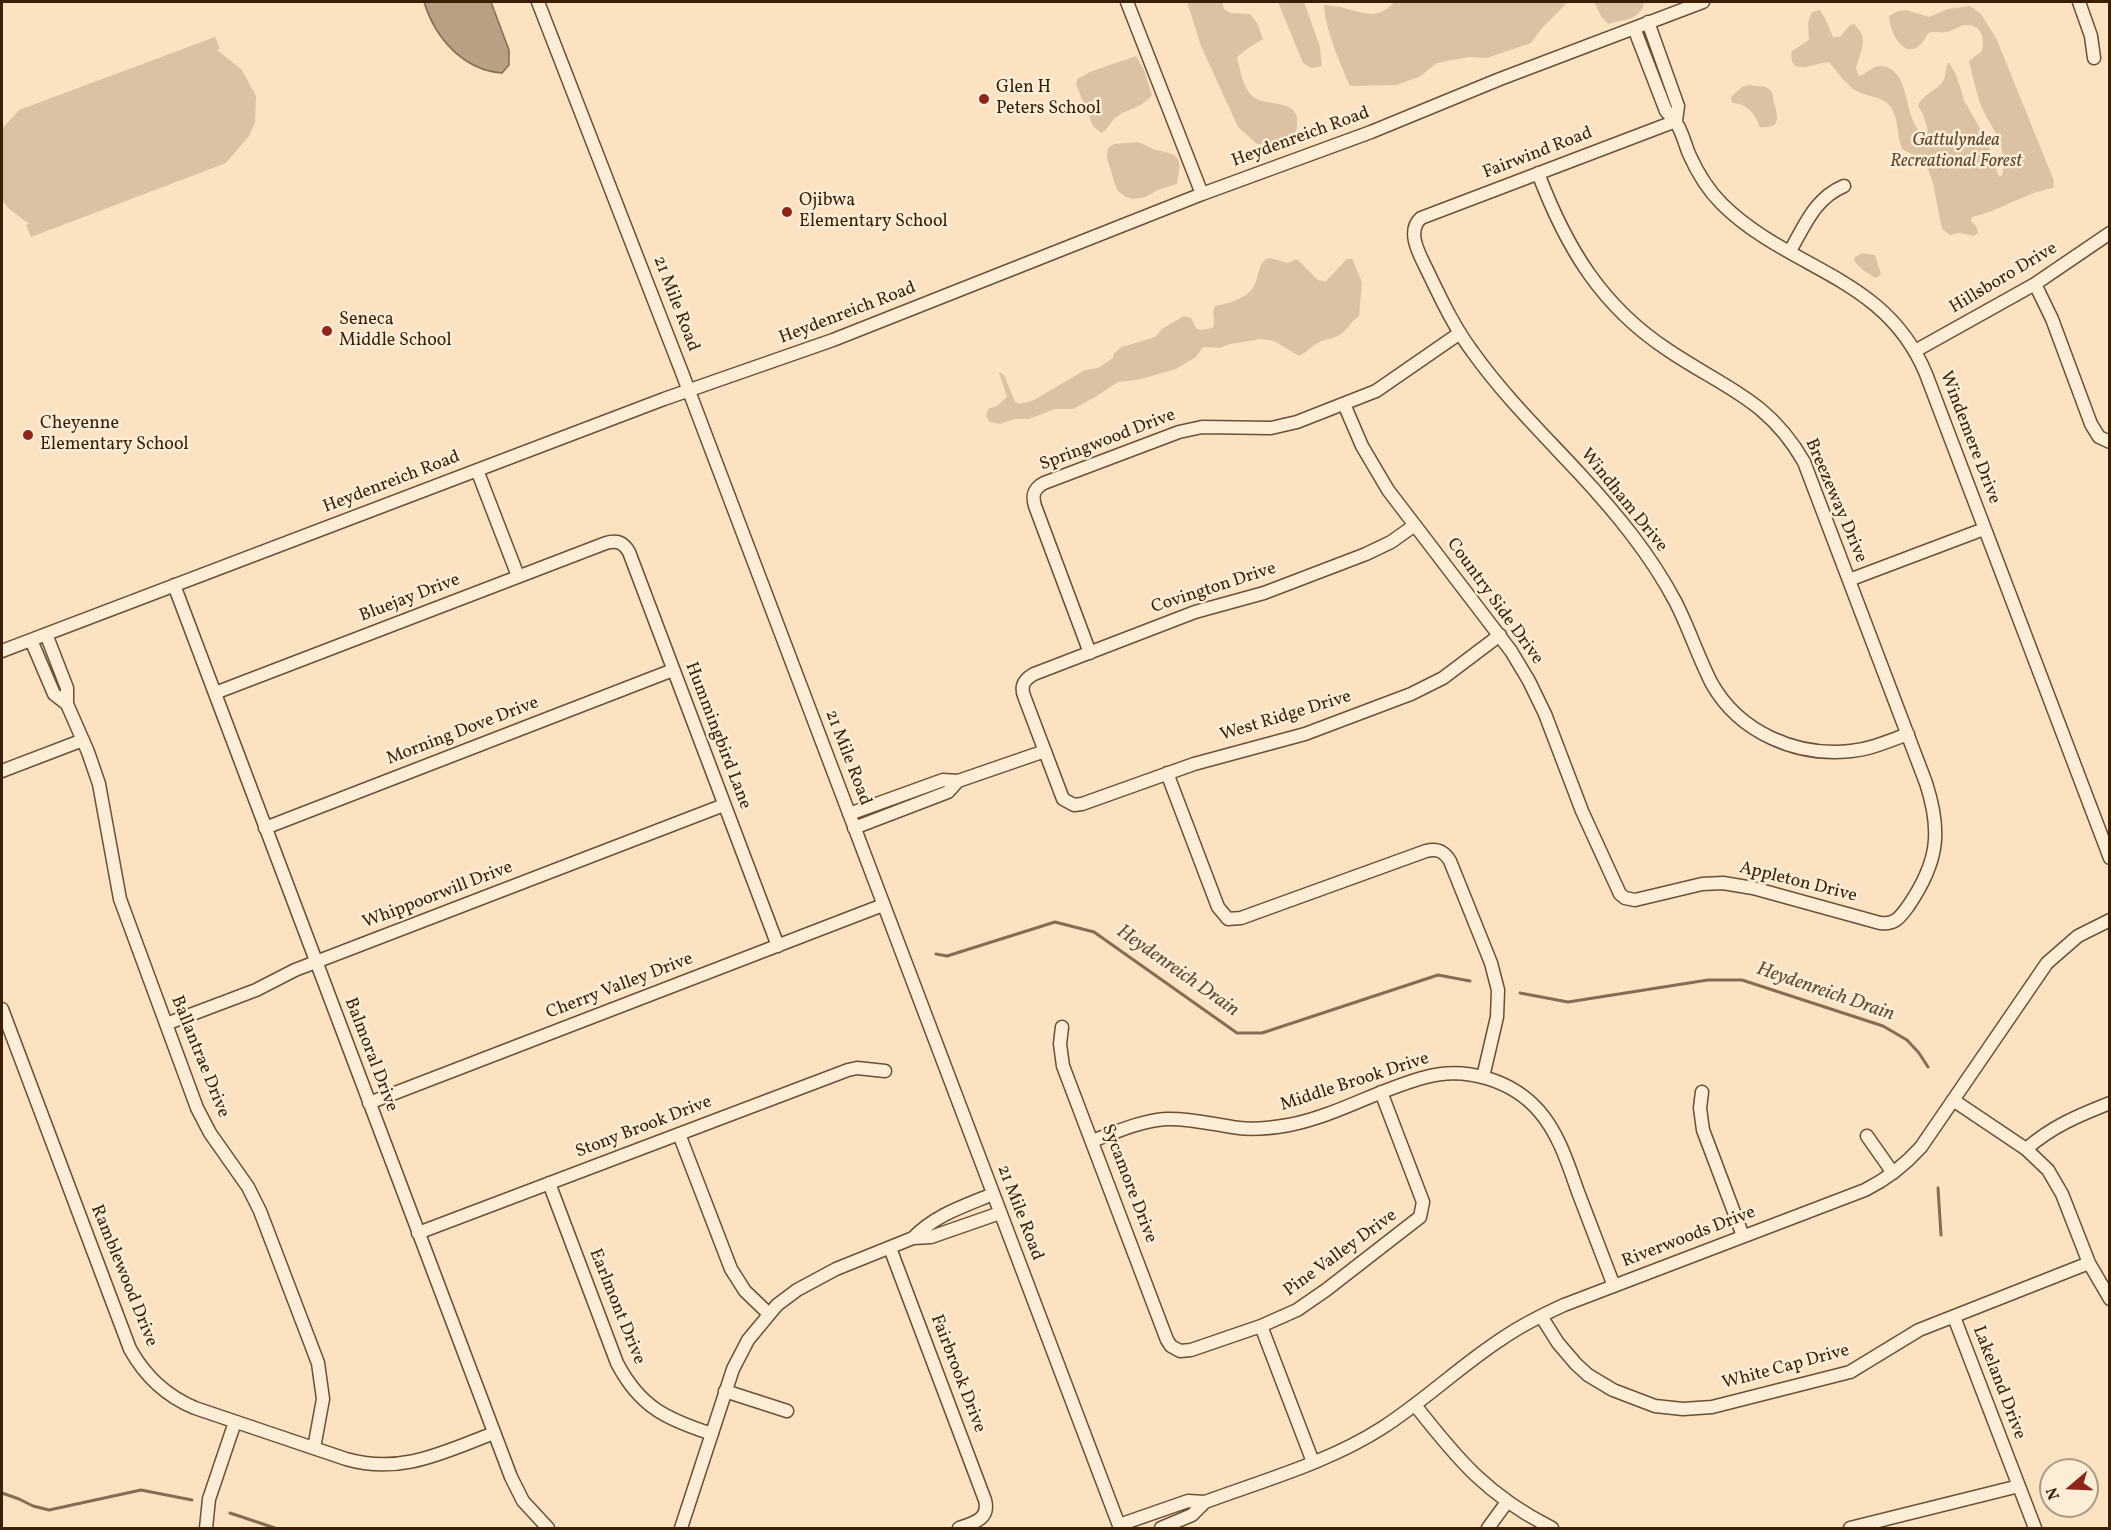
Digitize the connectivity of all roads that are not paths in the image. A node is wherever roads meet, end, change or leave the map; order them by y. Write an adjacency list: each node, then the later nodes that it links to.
1 (538, 2): 18 (street, 21 Mile Road)
2 (1127, 2): 11 (street)
3 (1703, 2): 5 (street, Heydenreich Road)
4 (2079, 2): 7 (street)
5 (1648, 22): 6 (street, Heydenreich Road); 8 (street, Windemere Drive)
6 (1634, 28): 8 (street, Windemere Drive); 11 (street, Heydenreich Road)
7 (2094, 58)
8 (1676, 121): 9 (street, Fairwind Road); 14 (street, Windemere Drive)
9 (1538, 173): 12 (street, Fairwind Road); 26 (street, Breezeway Drive)
10 (1844, 186): 14 (street)
11 (1202, 194): 18 (street, Heydenreich Road)
12 (1415, 225): 16 (street, Windham Drive)
13 (2109, 233): 15 (street, Hillsboro Drive)
14 (1790, 251): 17 (street, Windemere Drive)
15 (2035, 284): 17 (street, Hillsboro Drive); 20 (street)
16 (1460, 333): 19 (street, Springwood Drive); 36 (street, Windham Drive)
17 (1915, 351): 23 (street, Windemere Drive)
18 (688, 390): 21 (street, Heydenreich Road); 43 (street, 21 Mile Road)
19 (1344, 404): 22 (street, Country Side Drive); 32 (street, Springwood Drive)
20 (2107, 441)
21 (477, 470): 25 (street); 27 (street, Heydenreich Road)
22 (1414, 525): 29 (street, Country Side Drive); 32 (street, Covington Drive)
23 (1984, 529): 26 (street); 46 (street, Windemere Drive)
24 (619, 542): 25 (street, Bluejay Drive); 33 (street, Hummingbird Lane)
25 (518, 576): 34 (street, Bluejay Drive)
26 (1849, 580): 36 (street, Breezeway Drive)
27 (174, 585): 28 (street, Heydenreich Road); 34 (street, Balmoral Drive)
28 (46, 634): 30 (street, Heydenreich Road); 35 (street, Ballantrae Drive)
29 (1500, 635): 40 (street, West Ridge Drive); 47 (street, Country Side Drive)
30 (31, 640): 31 (street, Heydenreich Road); 35 (street, Ballantrae Drive)
31 (2, 651)
32 (1090, 653): 38 (street, Covington Drive)
33 (673, 670): 42 (street, Hummingbird Lane); 44 (street, Morning Dove Drive)
34 (214, 693): 44 (street, Balmoral Drive)
35 (67, 704): 37 (street, Ballantrae Drive)
36 (1908, 734): 50 (street, Breezeway Drive)
37 (83, 740): 39 (street); 54 (street, Ballantrae Drive)
38 (1045, 751): 40 (street, West Ridge Drive); 41 (street)
39 (2, 771)
40 (1167, 773): 57 (street)
41 (958, 781): 43 (street); 45 (street)
42 (724, 805): 51 (street, Hummingbird Lane); 52 (street, Whippoorwill Drive)
43 (849, 814): 45 (street, 21 Mile Road)
44 (265, 828): 52 (street, Balmoral Drive)
45 (854, 828): 48 (street, 21 Mile Road)
46 (2109, 858)
47 (1625, 898): 50 (street, Appleton Drive)
48 (883, 905): 51 (street, Cherry Valley Drive); 69 (street, 21 Mile Road)
49 (2109, 920): 60 (street, Riverwoods Drive)
50 (1892, 923)
51 (778, 946): 61 (street, Cherry Valley Drive)
52 (316, 962): 54 (street, Whippoorwill Drive); 61 (street, Balmoral Drive)
53 (2, 1008): 86 (street, Ramblewood Drive)
54 (166, 1024): 89 (street, Ballantrae Drive)
55 (1062, 1027): 65 (street, Sycamore Drive)
56 (885, 1071): 63 (street, Stony Brook Drive)
57 (1483, 1077): 58 (street, Middle Brook Drive); 76 (street, Middle Brook Drive)
58 (1381, 1092): 65 (street, Middle Brook Drive); 81 (street, Pine Valley Drive)
59 (1702, 1092): 72 (street)
60 (1953, 1100): 66 (street); 67 (street, Riverwoods Drive)
61 (369, 1103): 71 (street, Balmoral Drive)
62 (2109, 1103): 66 (street)
63 (679, 1134): 68 (street, Stony Brook Drive); 78 (street)
64 (1867, 1136): 67 (street)
65 (1092, 1141): 82 (street, Sycamore Drive)
66 (2026, 1149): 75 (street)
67 (1893, 1173): 72 (street, Riverwoods Drive)
68 (549, 1183): 71 (street, Stony Brook Drive); 88 (street, Earlmont Drive)
69 (993, 1194): 70 (street, 21 Mile Road); 73 (street)
70 (1000, 1213): 73 (street); 94 (street, 21 Mile Road)
71 (418, 1233): 87 (street, Balmoral Drive)
72 (1743, 1236): 76 (street, Riverwoods Drive)
73 (913, 1238): 74 (street)
74 (890, 1248): 78 (street); 98 (street, Fairbrook Drive)
75 (2089, 1263): 77 (street); 80 (street, White Cap Drive)
76 (1614, 1286): 79 (street, Riverwoods Drive)
77 (2109, 1299)
78 (769, 1314): 83 (street)
79 (1541, 1316): 80 (street, White Cap Drive); 84 (street, Riverwoods Drive)
80 (1954, 1317): 91 (street, Lakeland Drive)
81 (1262, 1326): 82 (street, Pine Valley Drive); 90 (street)
82 (1175, 1350)
83 (725, 1391): 85 (street); 88 (street)
84 (1415, 1405): 90 (street, Riverwoods Drive); 93 (street)
85 (787, 1411)
86 (235, 1422): 89 (street, Ramblewood Drive); 95 (street)
87 (494, 1433): 89 (street, Ramblewood Drive); 96 (street, Balmoral Drive)
88 (712, 1434): 97 (street)
89 (314, 1448)
90 (1313, 1462): 92 (street, Riverwoods Drive)
91 (2019, 1486): 102 (street); 103 (street, Lakeland Drive)
92 (1205, 1502): 94 (street, Riverwoods Drive); 99 (street, Riverwoods Drive)
93 (1508, 1502): 100 (street); 101 (street)
94 (1120, 1527)
95 (206, 1528)
96 (548, 1528)
97 (681, 1528)
98 (959, 1528)
99 (1161, 1528)
100 (1488, 1528)
101 (1552, 1528)
102 (1850, 1528)
103 (2035, 1528)

